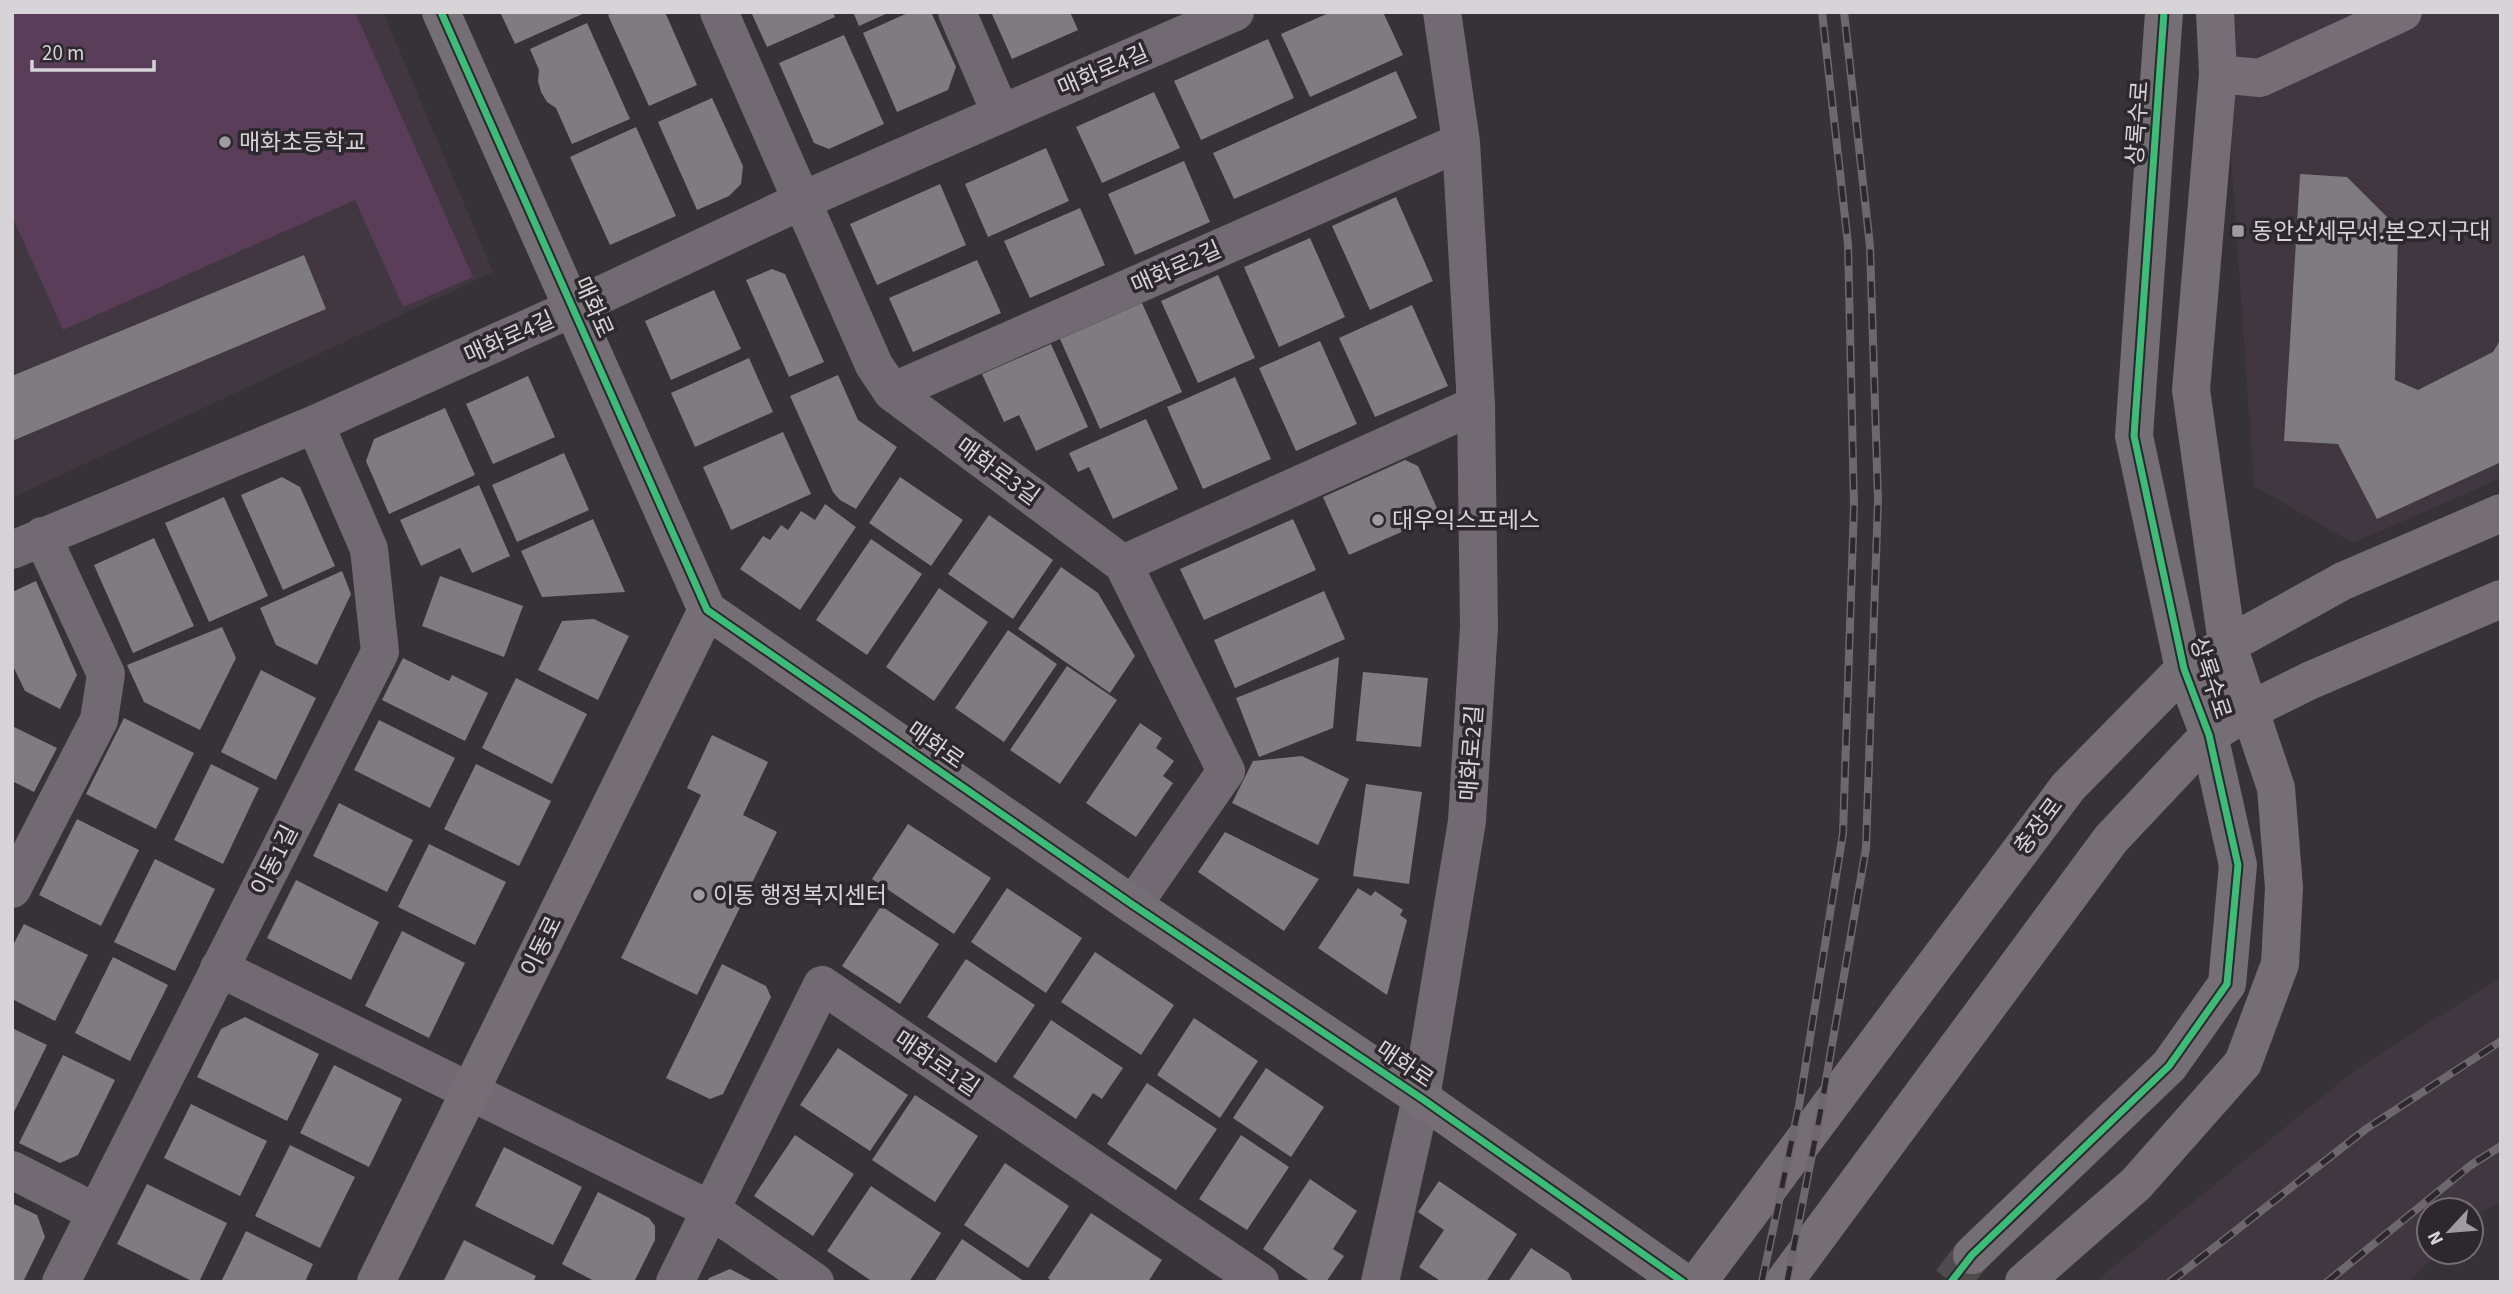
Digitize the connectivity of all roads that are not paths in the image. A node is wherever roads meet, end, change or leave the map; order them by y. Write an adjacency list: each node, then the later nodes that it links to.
1 (441, 12): 13 (street, 매화로)
2 (719, 12): 12 (street, 매화로3길)
3 (957, 12): 10 (street)
4 (1442, 12): 11 (street, 매화로2길)
5 (2164, 12): 23 (street, 상록수로)
6 (2215, 12): 9 (street, 상록수로)
7 (2403, 12): 9 (street)
8 (1214, 17): 10 (street, 매화로4길)
9 (2218, 74): 22 (street, 상록수로)
10 (1002, 114): 12 (street, 매화로4길)
11 (1461, 142): 14 (street, 매화로2길); 15 (street, 매화로2길)
12 (801, 201): 13 (street, 매화로4길); 14 (street, 매화로3길)
13 (573, 308): 16 (street, 매화로4길); 21 (street, 매화로)
14 (891, 392): 19 (street, 매화로3길)
15 (1476, 405): 19 (street); 30 (street, 매화로2길)
16 (315, 424): 18 (street, 매화로4길); 28 (street, 이동1길)
17 (2501, 513): 22 (street, 충장로)
18 (27, 543): 26 (street)
19 (1123, 564): 27 (street, 매화로3길)
20 (2501, 599): 24 (street)
21 (708, 610): 27 (street, 매화로); 29 (street, 이동로)
22 (2227, 643): 23 (street, 충장로); 24 (street, 상록수로)
23 (2183, 669): 25 (street, 상록수로); 42 (street, 충장로)
24 (2248, 710): 25 (street); 44 (street, 상록수로)
25 (2209, 735): 34 (street, 상록수로); 43 (street)
26 (12, 889)
27 (1133, 905): 30 (street, 매화로)
28 (219, 968): 29 (street); 33 (street, 이동1길)
29 (469, 1092): 32 (street); 36 (street, 이동로)
30 (1421, 1098): 40 (street); 41 (street, 매화로)
31 (12, 1170): 33 (street)
32 (711, 1210): 37 (street, 매화로1길); 38 (street); 39 (street, 매화로1길)
33 (95, 1212): 35 (street, 이동1길)
34 (1972, 1255)
35 (61, 1282)
36 (376, 1282)
37 (675, 1282)
38 (815, 1282)
39 (1260, 1282)
40 (1380, 1282)
41 (1683, 1282)
42 (1698, 1282)
43 (1784, 1282)
44 (2024, 1282)

